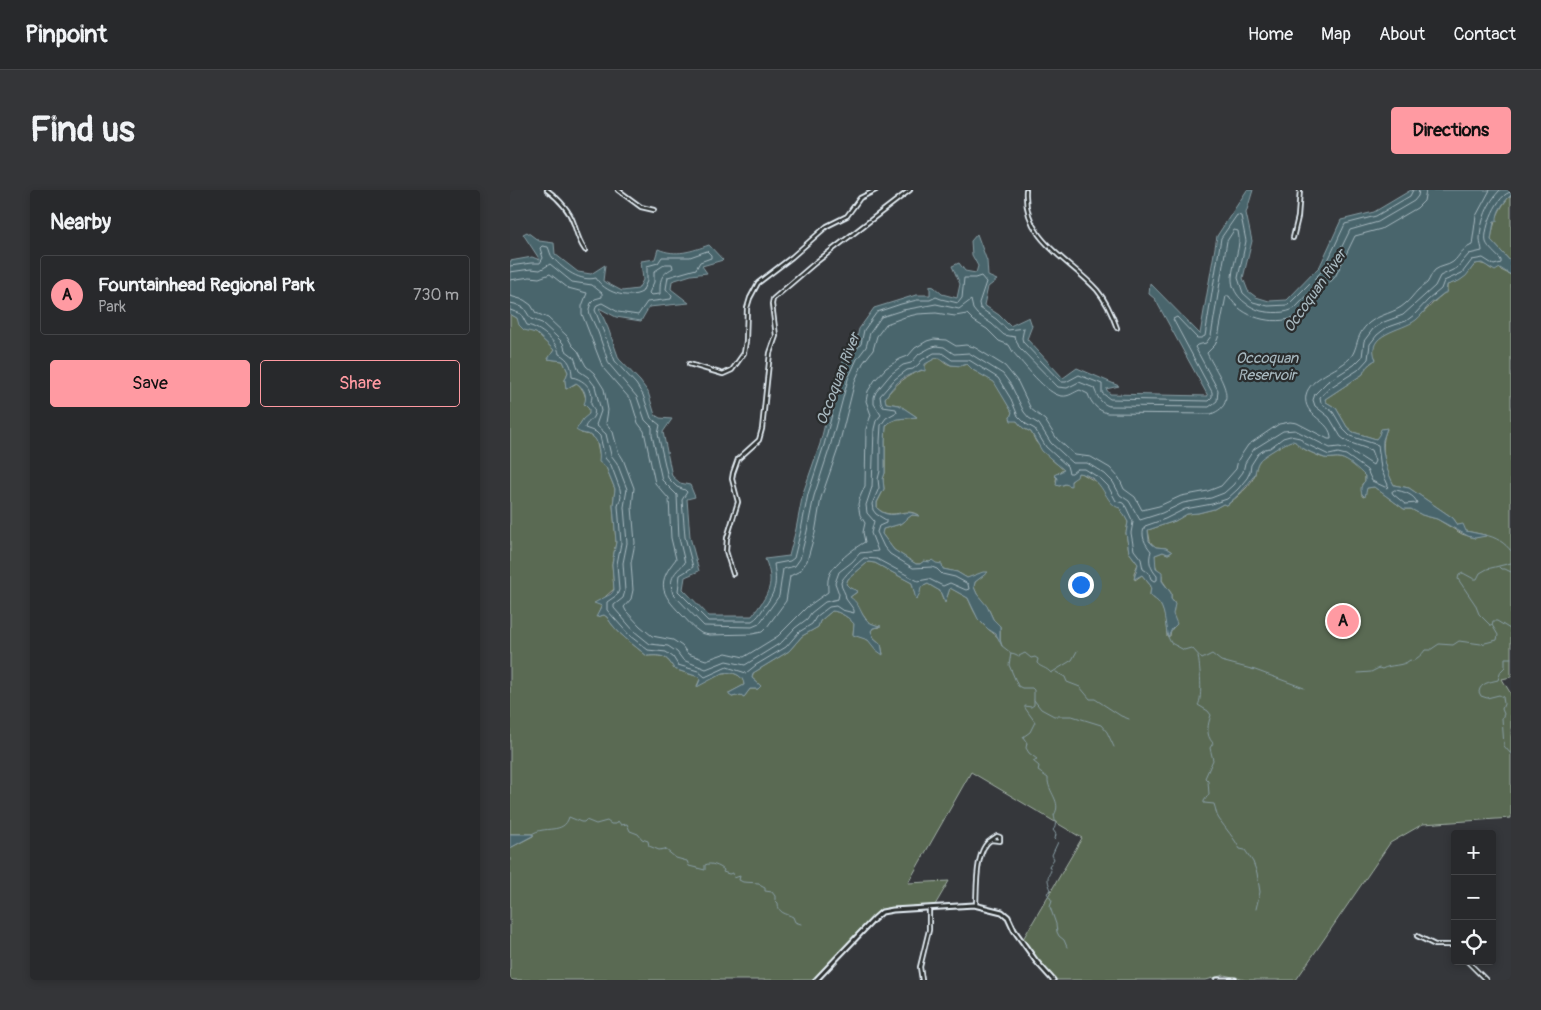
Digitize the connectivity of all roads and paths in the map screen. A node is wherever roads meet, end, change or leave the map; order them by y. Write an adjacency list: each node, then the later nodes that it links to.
1 (547, 190): 9 (street)
2 (618, 190): 7 (street)
3 (876, 190): 11 (street)
4 (910, 190): 12 (street)
5 (1026, 190): 10 (street)
6 (1300, 190): 8 (street)
7 (654, 210)
8 (1294, 238)
9 (586, 250)
10 (1117, 328)
11 (688, 364)
12 (733, 574)
13 (991, 840): 14 (street)
14 (976, 905): 15 (street); 21 (street)
15 (929, 909): 19 (street); 20 (street)
16 (1417, 936): 17 (street)
17 (1451, 945)
18 (1471, 965): 24 (street)
19 (816, 980)
20 (922, 980)
21 (1053, 980)
22 (1217, 980): 23 (street)
23 (1235, 980)
24 (1486, 980)

